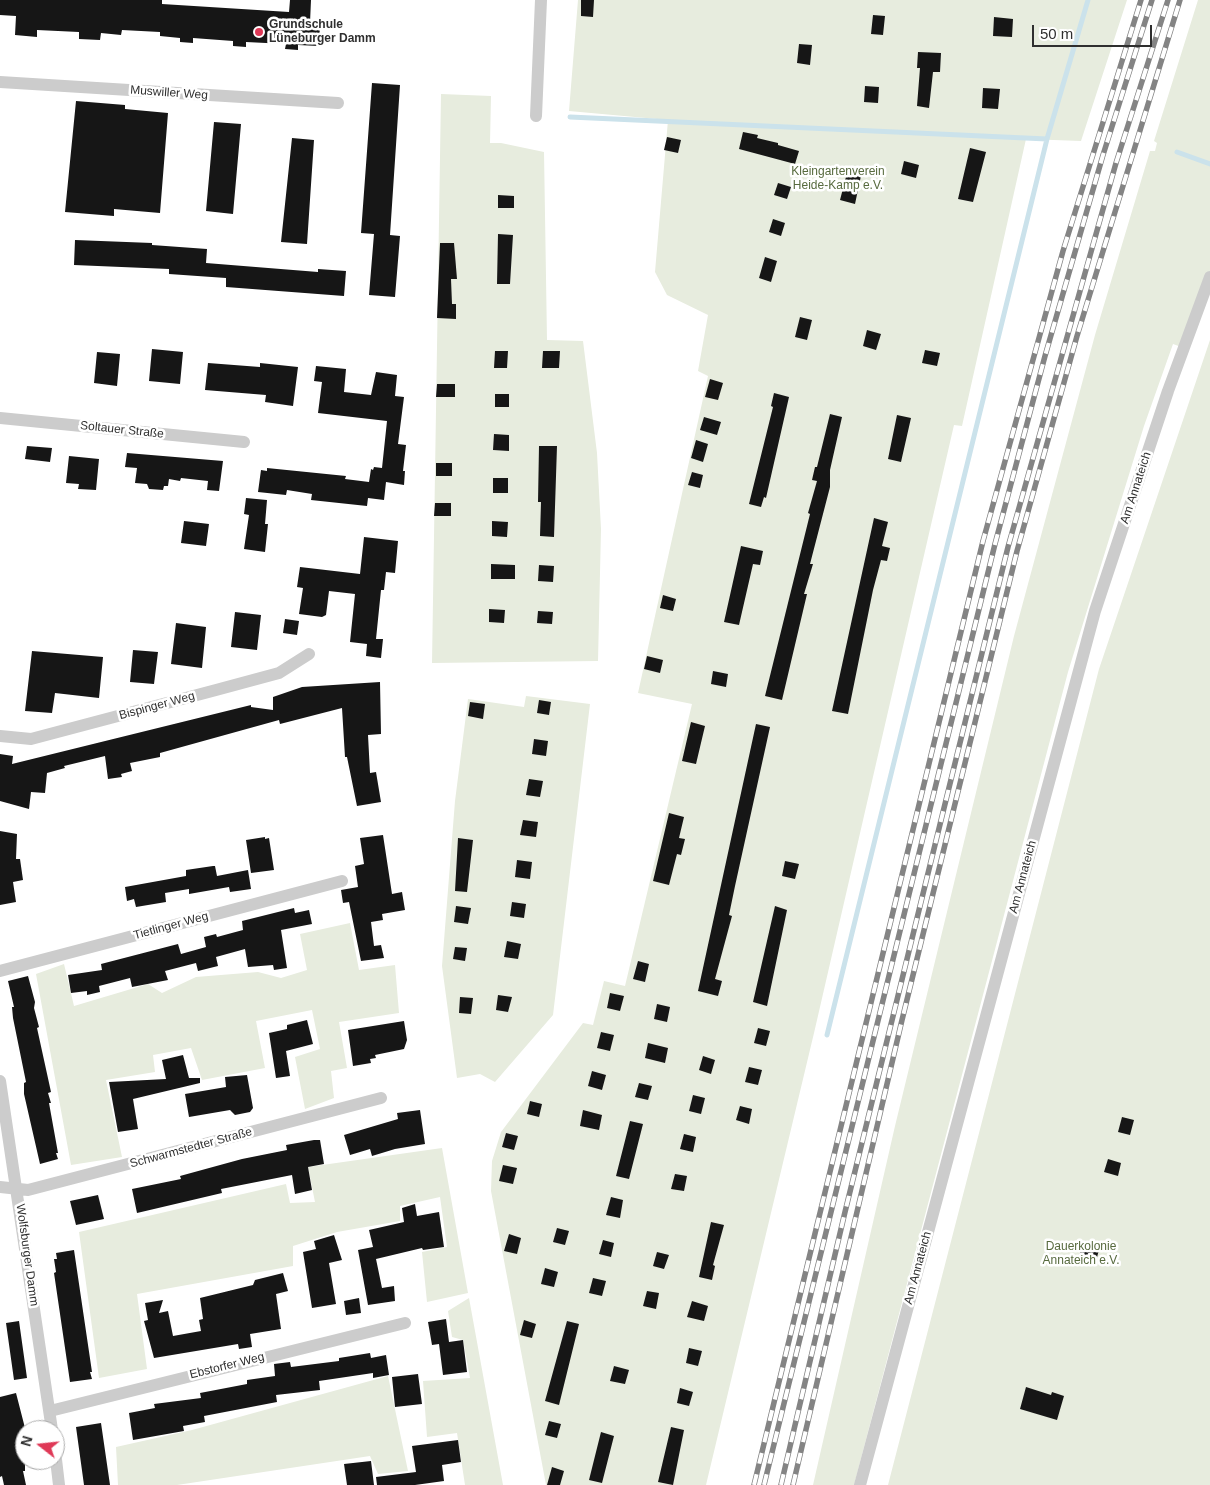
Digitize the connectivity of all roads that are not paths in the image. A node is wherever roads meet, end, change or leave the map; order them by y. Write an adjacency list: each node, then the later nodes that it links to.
1 (540, 0): 4 (street)
2 (0, 82): 3 (street, Muswiller Weg)
3 (338, 103)
4 (536, 116)
5 (1210, 276): 21 (street, Am Annateich)
6 (0, 418): 7 (street, Soltauer Straße)
7 (244, 442)
8 (309, 654): 9 (street, Bispinger Weg)
9 (0, 736)
10 (342, 881): 11 (street, Tietlinger Weg)
11 (0, 971)
12 (0, 1081): 15 (street, Wolfsburger Damm)
13 (381, 1098): 15 (street, Schwarmstedter Straße)
14 (0, 1187): 15 (street, Schwarmstedter Straße)
15 (18, 1189): 17 (street, Wolfsburger Damm)
16 (405, 1323): 17 (street, Ebstorfer Weg)
17 (50, 1411): 18 (street, Wolfsburger Damm)
18 (51, 1420)
19 (57, 1470): 20 (street)
20 (59, 1485)
21 (860, 1485)

